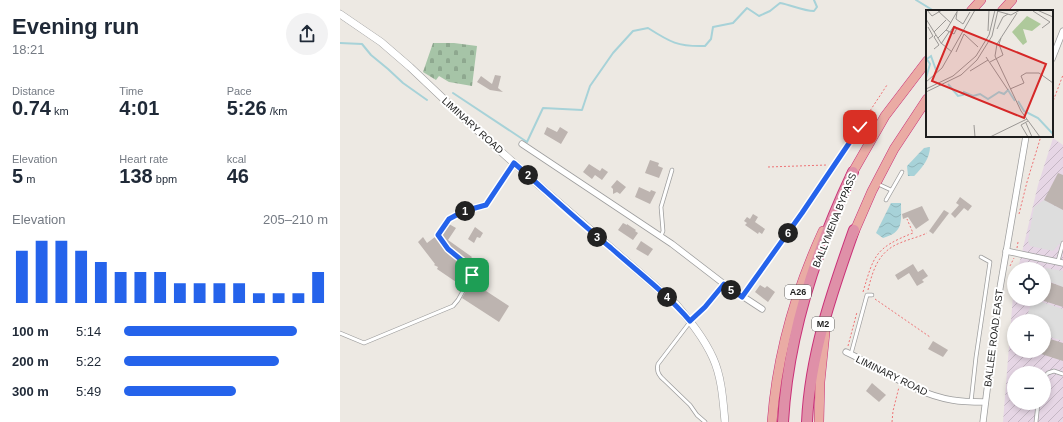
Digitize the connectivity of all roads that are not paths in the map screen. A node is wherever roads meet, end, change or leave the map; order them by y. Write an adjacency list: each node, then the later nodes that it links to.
1 (981, 0): 3 (highway)
2 (1012, 0): 4 (highway)
3 (972, 10)
4 (1003, 10)
5 (340, 14): 12 (street, LIMINARY ROAD)
6 (1063, 31): 7 (street)
7 (1053, 56)
8 (926, 62): 15 (highway, BALLYMENA BYPASS / A26)
9 (926, 101): 17 (highway)
10 (1026, 137): 23 (street, BALLEE ROAD EAST)
11 (522, 144): 21 (street)
12 (514, 163): 30 (street, LIMINARY ROAD); 31 (lane)
13 (832, 168): 28 (lane)
14 (672, 170): 21 (lane)
15 (853, 172): 40 (highway, A26); 41 (highway, BALLYMENA BYPASS / M2)
16 (902, 172): 18 (lane)
17 (876, 183): 18 (lane); 20 (highway)
18 (891, 190): 19 (lane)
19 (886, 200)
20 (854, 230): 42 (highway, M2); 43 (highway)
21 (661, 236): 26 (street)
22 (1063, 243): 25 (lane)
23 (1006, 251): 25 (street); 36 (street, BALLEE ROAD EAST)
24 (981, 257): 35 (lane)
25 (1060, 262)
26 (724, 284): 28 (street); 30 (street)
27 (872, 295): 32 (lane)
28 (742, 297): 29 (street)
29 (762, 309)
30 (690, 321): 38 (lane); 39 (street, LIMINARY ROAD)
31 (340, 333)
32 (848, 353): 35 (street, LIMINARY ROAD)
33 (1051, 372): 34 (lane)
34 (1063, 374)
35 (971, 402): 36 (street, LIMINARY ROAD)
36 (985, 402): 44 (street, BALLEE ROAD EAST)
37 (1037, 410): 45 (lane)
38 (705, 422)
39 (725, 422)
40 (772, 422)
41 (783, 422)
42 (807, 422)
43 (818, 422)
44 (983, 422)
45 (1036, 422)

